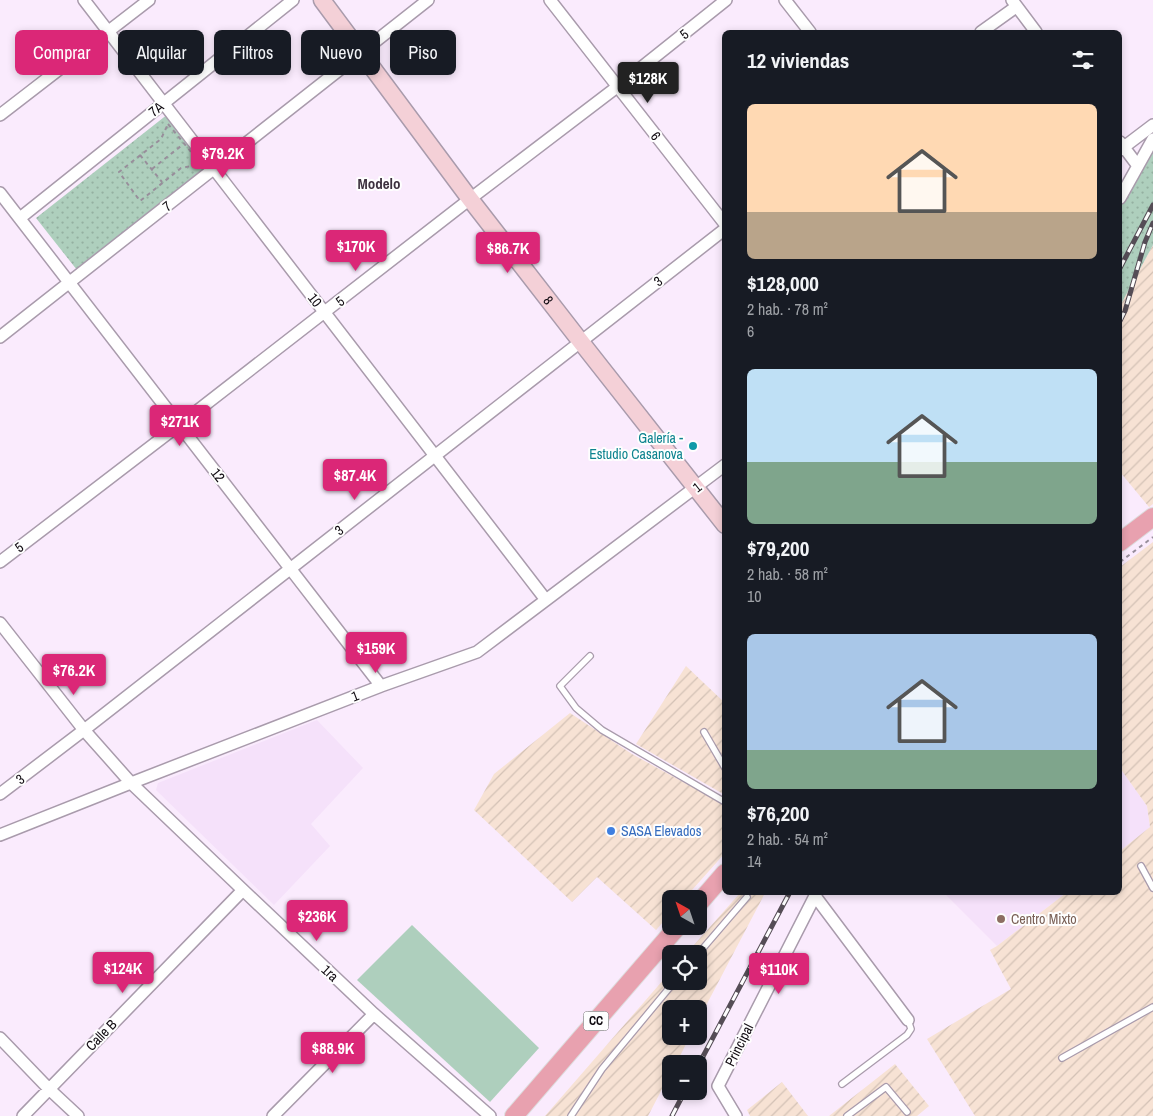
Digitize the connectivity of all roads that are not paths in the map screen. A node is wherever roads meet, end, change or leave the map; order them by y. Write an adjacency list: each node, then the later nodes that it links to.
1 (84, 0): 10 (street, 10)
2 (149, 0): 15 (street)
3 (292, 0): 21 (street, 7A)
4 (322, 0): 11 (street, 8)
5 (428, 0): 16 (street, 7)
6 (550, 0): 20 (street, 6)
7 (726, 0): 20 (street, 5)
8 (785, 0): 12 (street)
9 (1014, 3): 13 (street); 14 (street)
10 (106, 30)
11 (345, 30)
12 (808, 30)
13 (983, 30)
14 (1034, 30)
15 (108, 32): 21 (street, 10)
16 (380, 39)
17 (52, 75): 22 (street)
18 (334, 75): 28 (street, 7)
19 (378, 75): 31 (street, 8)
20 (617, 87): 31 (street, 5); 33 (street, 6)
21 (164, 103): 28 (street, 10); 32 (street, 7A)
22 (0, 115)
23 (1153, 125): 25 (street)
24 (1153, 139): 27 (street)
25 (1122, 145)
26 (1122, 147): 27 (street)
27 (1138, 166): 30 (street)
28 (214, 169): 35 (street, 7); 36 (street, 10)
29 (0, 192): 32 (street, 12)
30 (1122, 194)
31 (470, 199): 36 (street, 5); 38 (street, 8)
32 (20, 218): 35 (street, 12)
33 (722, 220)
34 (722, 231): 38 (street, 3)
35 (69, 282): 37 (street, 7); 39 (street, 12)
36 (325, 312): 39 (street, 5); 40 (street, 10)
37 (0, 337)
38 (581, 342): 40 (street, 3); 42 (street, 8)
39 (179, 425): 46 (street, 5); 47 (street, 12)
40 (435, 455): 47 (street, 3); 48 (street, 10)
41 (722, 467): 42 (street, 1)
42 (696, 488): 44 (street, 8); 48 (street, 1)
43 (1153, 516): 45 (main road)
44 (722, 521)
45 (1122, 540)
46 (0, 562)
47 (290, 568): 51 (street, 12); 52 (street, 3)
48 (546, 600): 51 (street, 1)
49 (0, 623): 52 (street, 1ra)
50 (590, 656): 57 (lane)
51 (382, 686): 55 (street, 1)
52 (84, 730): 55 (street, 1ra); 56 (street, 3)
53 (704, 732): 54 (lane)
54 (722, 763)
55 (131, 783): 58 (street, 1); 62 (street, 1ra)
56 (0, 794)
57 (722, 800)
58 (0, 835)
59 (1141, 866): 61 (lane)
60 (722, 876): 63 (main road)
61 (1153, 888)
62 (243, 890): 71 (street, 1ra); 76 (street, Calle B)
63 (708, 893)
64 (815, 895): 84 (street, Principal)
65 (817, 895): 72 (street)
66 (747, 897): 68 (lane)
67 (670, 935): 82 (main road, CC)
68 (706, 945)
69 (668, 990): 83 (lane)
70 (1153, 1007): 74 (lane)
71 (374, 1014): 80 (street); 81 (street, 1ra)
72 (908, 1020): 75 (lane)
73 (0, 1038): 76 (street)
74 (1062, 1058)
75 (842, 1084)
76 (49, 1088): 78 (street, Calle B); 79 (street)
77 (907, 1112): 85 (lane)
78 (23, 1116)
79 (78, 1116)
80 (274, 1116)
81 (490, 1116)
82 (514, 1116)
83 (571, 1116)
84 (736, 1116)
85 (848, 1116)

